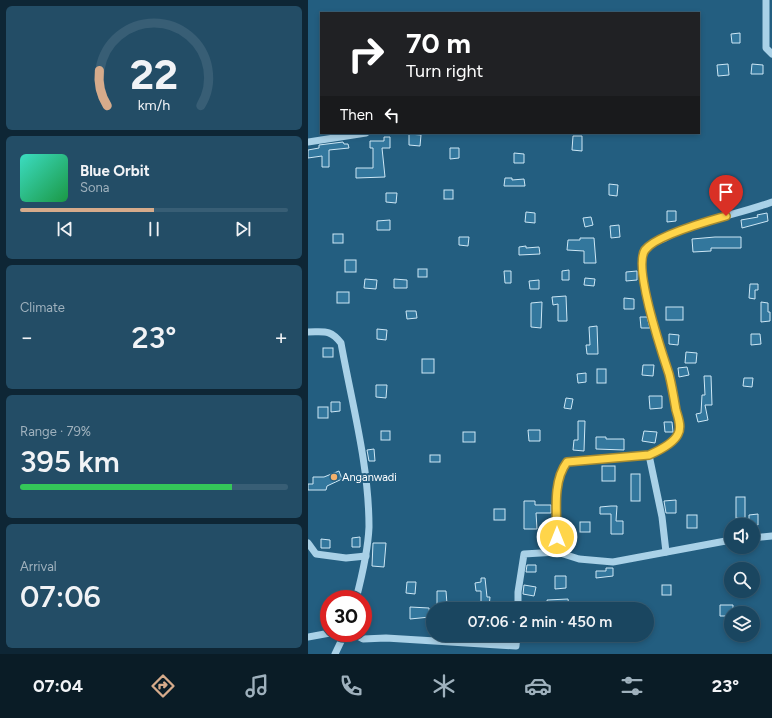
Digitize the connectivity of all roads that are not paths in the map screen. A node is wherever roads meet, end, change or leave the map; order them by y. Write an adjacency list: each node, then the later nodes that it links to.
1 (766, 0): 2 (street)
2 (772, 54)
3 (360, 134): 4 (street)
4 (308, 142)
5 (772, 202): 7 (street)
6 (308, 332): 14 (street)
7 (649, 455): 12 (street); 13 (street)
8 (772, 536): 9 (street)
9 (760, 537)
10 (724, 541): 13 (street)
11 (308, 543): 14 (street)
12 (557, 552): 13 (street); 16 (street)
13 (666, 552)
14 (366, 556): 15 (street)
15 (358, 590)
16 (518, 602)
17 (320, 635): 18 (street)
18 (308, 637)
19 (372, 639): 20 (street)
20 (426, 640)
21 (341, 642): 24 (street)
22 (451, 642): 23 (street)
23 (516, 642)
24 (335, 654)

